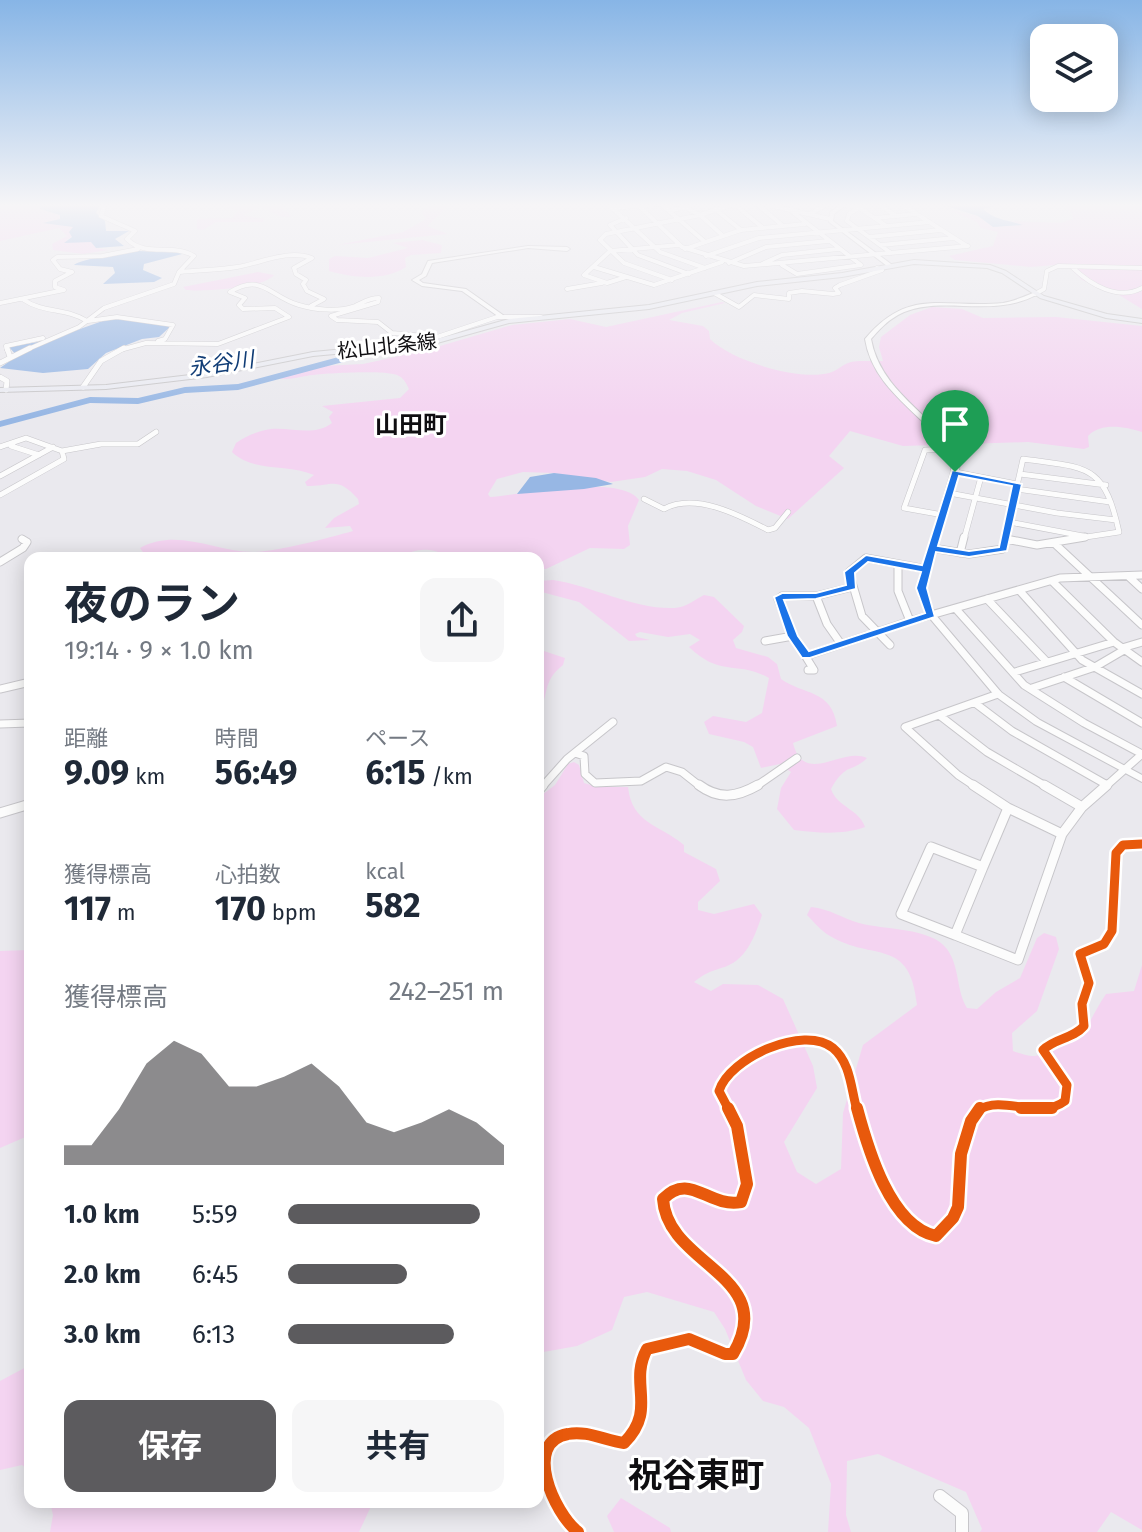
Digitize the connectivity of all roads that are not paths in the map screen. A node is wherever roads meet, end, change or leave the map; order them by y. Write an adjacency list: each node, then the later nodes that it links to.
1 (65, 275): 21 (street)
2 (178, 275): 26 (street)
3 (301, 275): 23 (street)
4 (423, 275): 24 (street)
5 (585, 275): 16 (street)
6 (621, 275): 14 (street)
7 (657, 275): 15 (street)
8 (685, 275): 15 (street)
9 (828, 275): 19 (main road, 松山北条線)
10 (867, 275): 19 (street)
11 (1010, 275): 20 (main road, 松山北条線)
12 (1046, 275): 20 (street)
13 (1080, 275): 17 (street)
14 (626, 277): 15 (street); 16 (street)
15 (672, 280)
16 (607, 283): 18 (street)
17 (1142, 288)
18 (567, 289)
19 (714, 293): 25 (main road, 松山北条線)
20 (1035, 294): 27 (main road, 松山北条線); 39 (street)
21 (24, 300): 22 (street); 26 (street)
22 (0, 303)
23 (309, 306): 24 (street); 29 (street)
24 (501, 316): 25 (street)
25 (543, 317): 33 (main road, 松山北条線)
26 (87, 321): 28 (street); 29 (street)
27 (1142, 321)
28 (48, 339): 30 (street); 30 (street)
29 (154, 343): 33 (street)
30 (12, 356): 31 (street)
31 (0, 363)
32 (0, 377): 34 (street)
33 (83, 387): 34 (main road, 松山北条線)
34 (3, 390)
35 (156, 432): 40 (street)
36 (11, 446): 41 (street)
37 (0, 447): 38 (street)
38 (53, 447): 40 (street); 41 (street)
39 (954, 449): 44 (street); 57 (street)
40 (62, 451): 51 (street)
41 (39, 455): 43 (street)
42 (0, 465): 43 (street)
43 (12, 469): 46 (street)
44 (955, 472): 47 (street); 50 (street)
45 (1020, 474): 48 (street); 48 (street); 49 (street)
46 (0, 476)
47 (981, 477): 49 (street); 52 (street)
48 (1106, 485): 54 (street)
49 (1017, 487): 54 (street); 55 (street)
50 (949, 493): 52 (street); 57 (street)
51 (0, 495)
52 (975, 498): 55 (street); 65 (street)
53 (644, 499): 56 (street)
54 (1110, 502): 58 (street)
55 (1012, 505): 58 (street); 59 (street)
56 (788, 512)
57 (943, 515): 64 (street)
58 (1116, 520): 60 (street)
59 (1009, 522): 60 (street); 62 (street)
60 (1089, 537): 63 (street)
61 (22, 539): 66 (street)
62 (1006, 539): 63 (street); 65 (street)
63 (1054, 543): 71 (street)
64 (932, 548): 65 (street); 68 (street)
65 (960, 553)
66 (0, 562)
67 (898, 564): 68 (street); 73 (street); 80 (street)
68 (926, 569): 79 (street)
69 (1127, 575): 70 (street); 71 (street); 74 (street)
70 (1142, 575)
71 (1088, 576): 72 (street); 81 (street)
72 (1052, 581): 75 (street); 88 (street)
73 (852, 587): 76 (street); 82 (street)
74 (1142, 589)
75 (1019, 590): 77 (street); 89 (street)
76 (816, 596): 83 (street); 86 (street)
77 (987, 599): 78 (street); 91 (street)
78 (956, 609): 79 (street); 95 (street)
79 (931, 615): 80 (street); 100 (street)
80 (910, 621): 82 (street)
81 (1142, 625)
82 (875, 633): 86 (street); 87 (street)
83 (793, 636): 84 (street); 90 (street)
84 (765, 641)
85 (1142, 642): 88 (street)
86 (841, 644): 90 (street)
87 (890, 645)
88 (1120, 647): 89 (street); 92 (street); 93 (street)
89 (1078, 653): 91 (street); 93 (street)
90 (806, 656): 94 (street)
91 (1046, 661): 95 (street)
92 (1142, 662)
93 (1095, 667): 96 (street); 101 (street)
94 (808, 670)
95 (1015, 672): 98 (street)
96 (1064, 677): 98 (street); 106 (street)
97 (24, 683): 99 (street)
98 (1032, 688): 109 (street)
99 (0, 689)
100 (998, 694): 102 (street); 111 (street)
101 (1142, 694)
102 (975, 703): 103 (street); 114 (street)
103 (939, 715): 116 (street); 117 (street)
104 (613, 722): 108 (street)
105 (24, 723): 107 (street)
106 (1142, 723)
107 (0, 724)
108 (575, 753): 110 (street); 113 (street)
109 (1142, 754): 111 (street)
110 (797, 758)
111 (1124, 770): 112 (street); 114 (street)
112 (1142, 779)
113 (544, 785)
114 (1107, 785): 116 (street)
115 (24, 806): 118 (street)
116 (1082, 807): 119 (street)
117 (1008, 808): 119 (street); 121 (street)
118 (0, 813)
119 (1062, 834): 122 (street)
120 (1142, 844): 124 (street)
121 (983, 867): 122 (street); 122 (street)
122 (955, 936)
123 (940, 1496): 125 (street)
124 (578, 1532)
125 (962, 1532)

